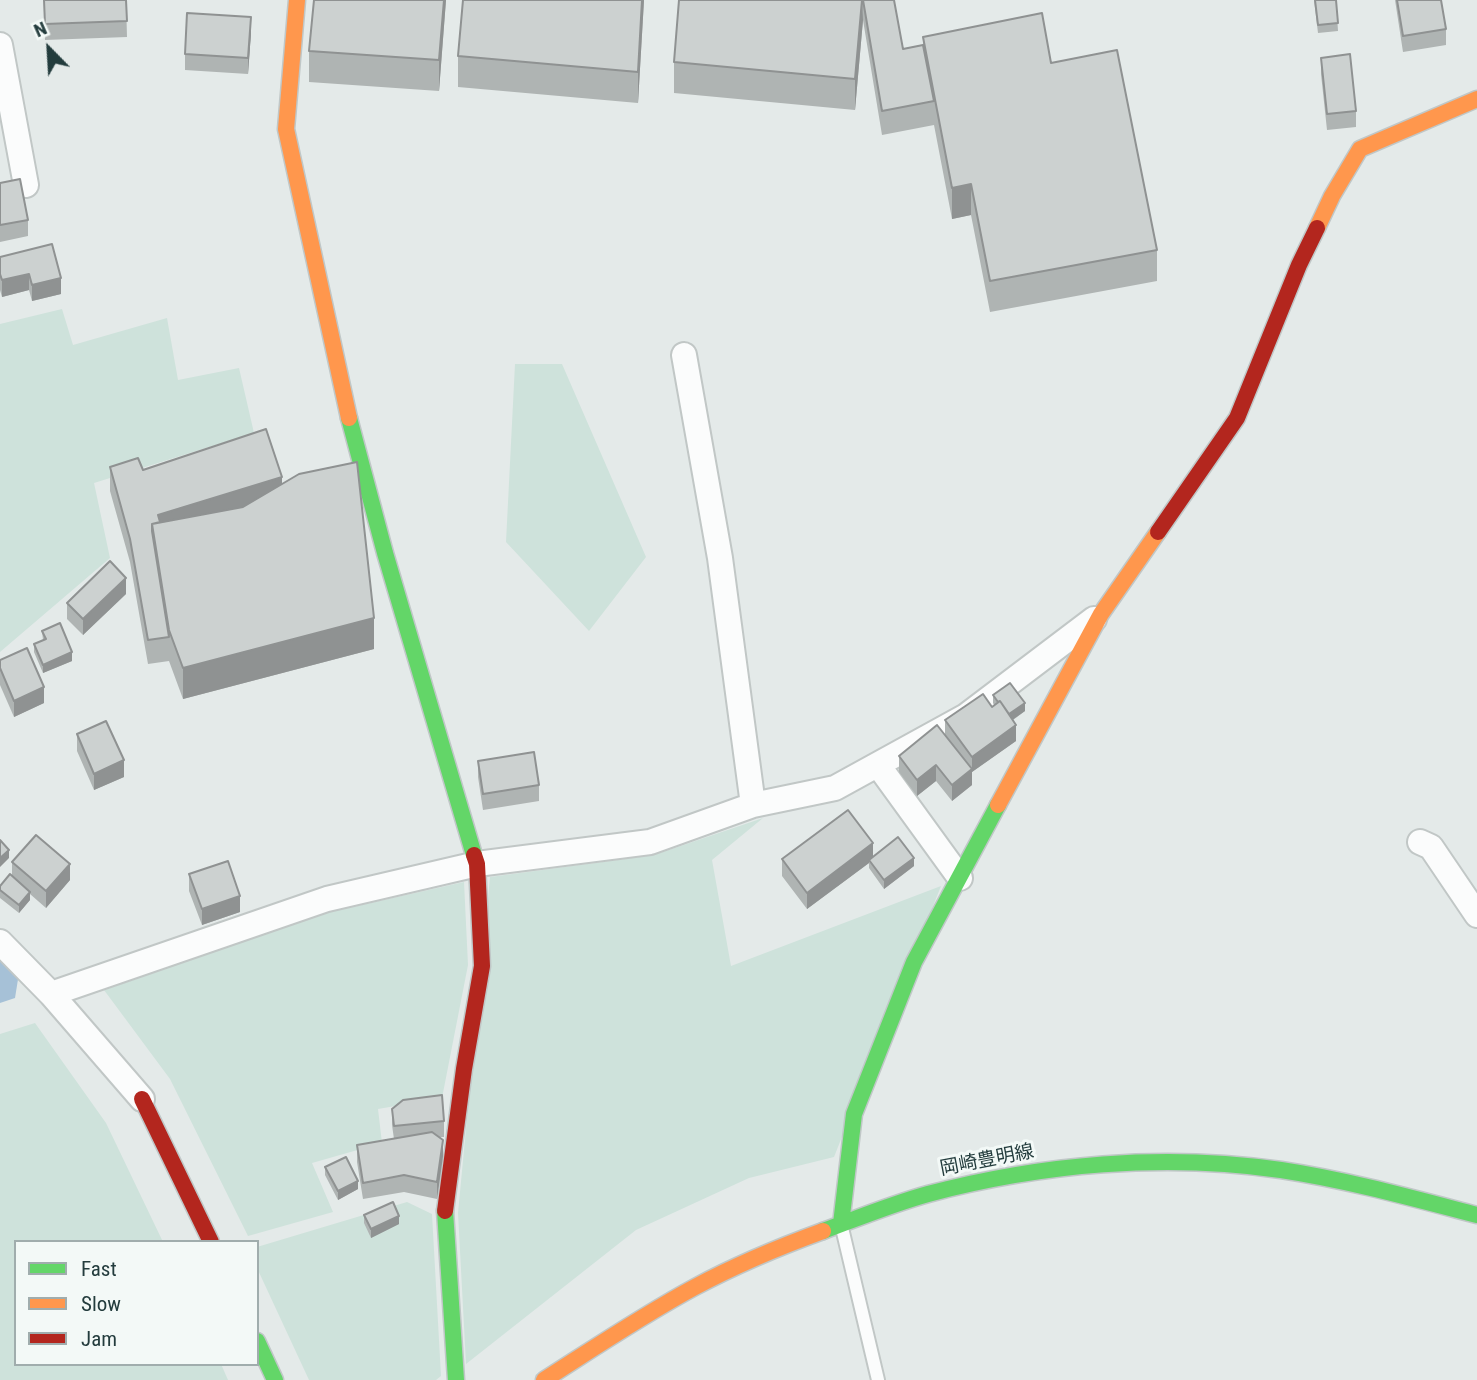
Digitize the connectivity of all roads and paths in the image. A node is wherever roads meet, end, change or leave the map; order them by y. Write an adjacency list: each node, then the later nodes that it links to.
1 (297, 0): 10 (street)
2 (0, 45): 4 (street)
3 (1477, 99): 6 (street)
4 (26, 185)
5 (684, 355): 8 (street)
6 (1101, 614): 7 (street); 11 (street)
7 (878, 765): 8 (street); 11 (street)
8 (754, 805): 10 (street)
9 (1420, 842): 12 (street)
10 (477, 864): 14 (street); 21 (street)
11 (960, 878): 17 (street)
12 (1477, 915)
13 (0, 942): 14 (street)
14 (51, 994): 15 (street)
15 (142, 1099): 18 (street)
16 (1477, 1215): 17 (street, 岡崎豊明線)
17 (841, 1224): 22 (street, 岡崎豊明線); 23 (lane)
18 (210, 1240)
19 (259, 1345): 20 (street)
20 (275, 1380)
21 (456, 1380)
22 (544, 1380)
23 (878, 1380)

